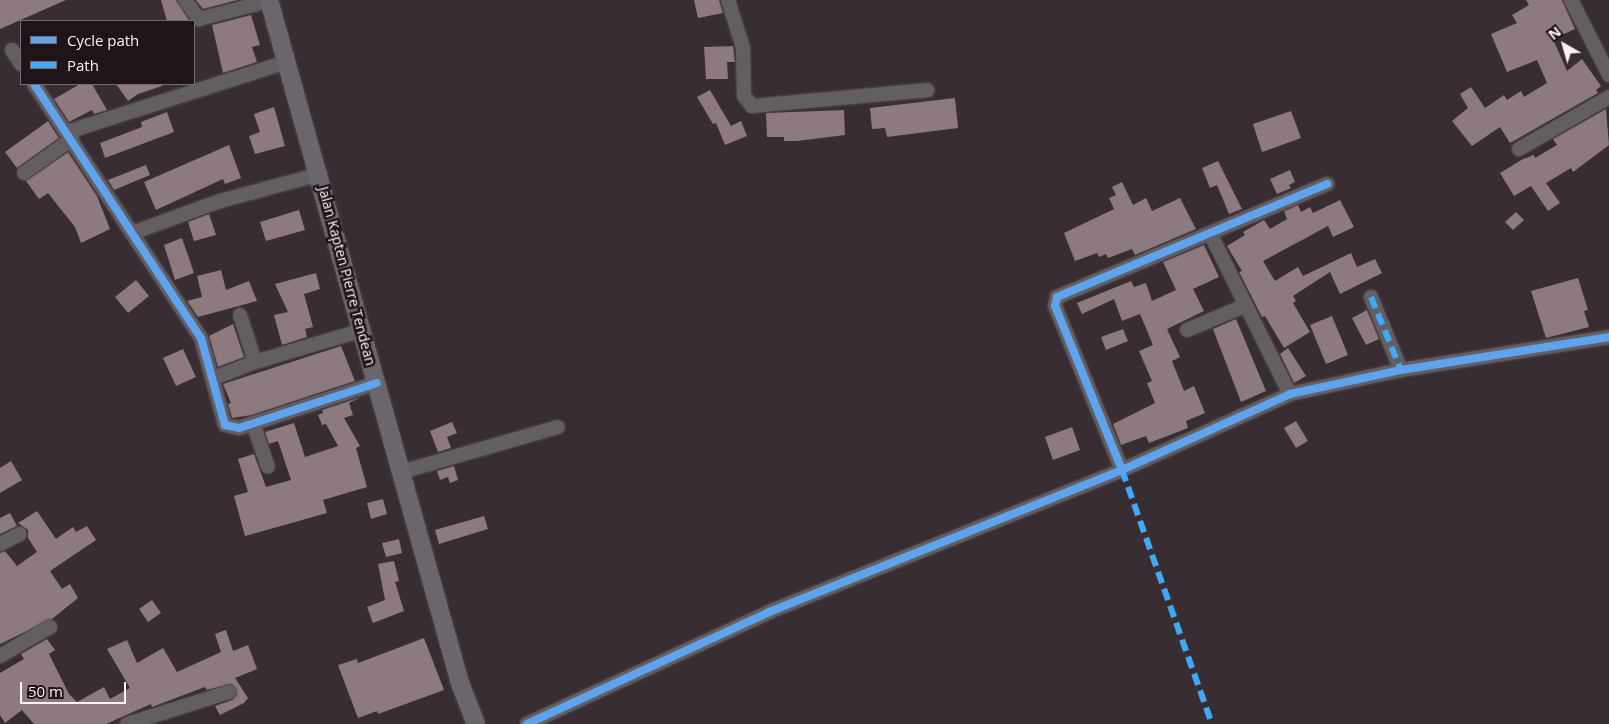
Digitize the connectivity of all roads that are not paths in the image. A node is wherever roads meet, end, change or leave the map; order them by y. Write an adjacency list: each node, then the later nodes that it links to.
1 (186, 0): 2 (street)
2 (269, 0): 7 (main road, Jalan Kapten Pierre Tendean)
3 (728, 0): 10 (street)
4 (1571, 0): 8 (street)
5 (12, 50): 6 (street)
6 (20, 62)
7 (287, 62): 12 (street); 15 (main road, Jalan Kapten Pierre Tendean)
8 (1609, 75)
9 (35, 85): 12 (street)
10 (927, 90)
11 (1609, 97): 13 (street)
12 (69, 136): 14 (street); 17 (street)
13 (1519, 149)
14 (24, 173)
15 (320, 174): 17 (street); 22 (main road, Jalan Kapten Pierre Tendean)
16 (1327, 184): 18 (street)
17 (132, 233): 27 (street)
18 (1211, 235): 20 (street); 33 (street)
19 (1371, 297): 26 (street)
20 (1244, 306): 23 (street); 29 (street)
21 (240, 314): 25 (street)
22 (363, 330): 25 (street); 28 (main road, Jalan Kapten Pierre Tendean)
23 (1187, 330)
24 (1609, 337): 26 (street)
25 (255, 362): 27 (street)
26 (1401, 370): 29 (street)
27 (214, 378): 30 (street)
28 (377, 383): 30 (street); 34 (main road, Jalan Kapten Pierre Tendean)
29 (1290, 394): 33 (street)
30 (253, 423): 32 (street)
31 (558, 427): 34 (street)
32 (268, 467)
33 (1122, 470): 42 (street)
34 (402, 472): 41 (main road, Jalan Kapten Pierre Tendean)
35 (20, 534): 36 (street)
36 (0, 544)
37 (50, 627): 38 (street)
38 (0, 656)
39 (229, 692): 40 (street)
40 (126, 724)
41 (476, 724)
42 (527, 724)

